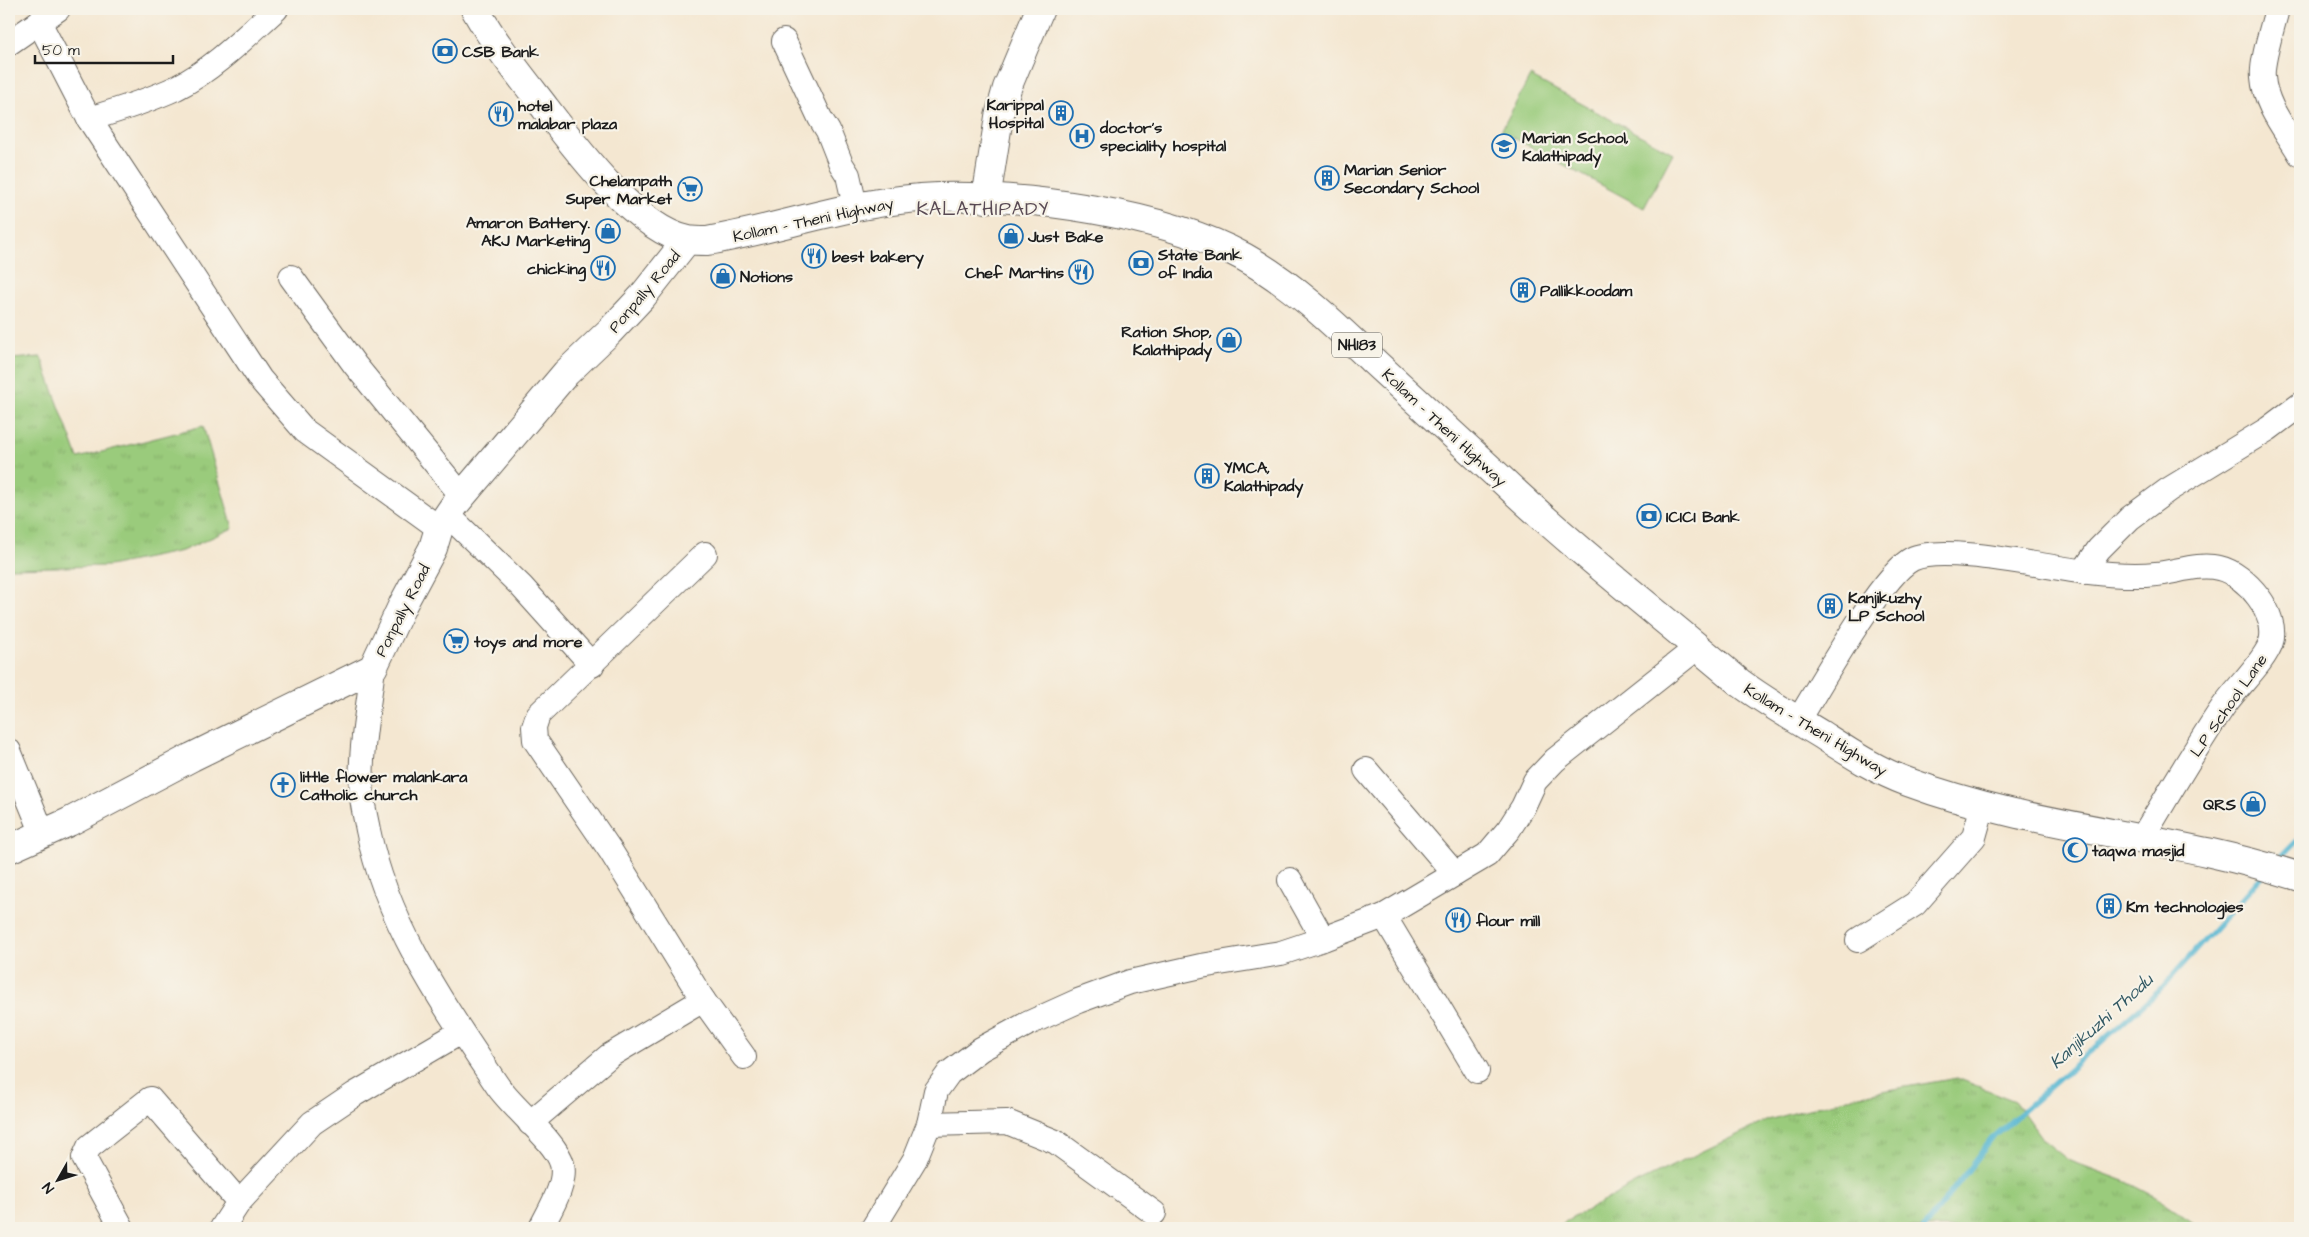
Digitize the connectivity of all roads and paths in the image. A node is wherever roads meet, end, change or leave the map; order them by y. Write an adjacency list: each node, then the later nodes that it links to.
1 (276, 9): 8 (street)
2 (475, 9): 12 (main road, Kollam - Theni Highway / NH183)
3 (1040, 9): 10 (main road)
4 (2277, 9): 9 (street)
5 (48, 16): 7 (street); 8 (street)
6 (784, 41): 11 (street)
7 (9, 43)
8 (89, 119): 15 (street)
9 (2300, 154)
10 (986, 199): 11 (main road, Kollam - Theni Highway / NH183); 18 (main road, Kollam - Theni Highway / NH183)
11 (855, 206): 12 (main road, Kollam - Theni Highway / NH183)
12 (687, 240): 15 (main road, Ponpally Road)
13 (291, 277): 15 (street)
14 (2300, 405): 17 (street)
15 (450, 513): 19 (street); 20 (main road, Ponpally Road)
16 (705, 554): 19 (street)
17 (2083, 572): 21 (street, L.P School Lane); 26 (street, L.P School Lane)
18 (1698, 647): 21 (main road, Kollam - Theni Highway / NH183); 28 (street)
19 (592, 665): 34 (street)
20 (373, 668): 25 (main road, Ponpally Road); 35 (street)
21 (1798, 721): 24 (main road, Kollam - Theni Highway / NH183)
22 (9, 751): 25 (street)
23 (1366, 770): 28 (street)
24 (1983, 805): 26 (main road, Kollam - Theni Highway / NH183); 33 (street)
25 (43, 834): 27 (main road, Ponpally Road)
26 (2142, 840): 29 (main road, Kollam - Theni Highway / NH183)
27 (9, 849)
28 (1455, 874): 31 (street)
29 (2290, 874)
30 (1290, 880): 32 (street)
31 (1384, 916): 32 (street); 37 (street)
32 (1323, 939): 39 (street)
33 (1858, 940)
34 (703, 1000): 36 (street); 38 (street)
35 (462, 1032): 38 (street); 40 (street)
36 (744, 1057)
37 (1477, 1071)
38 (530, 1123): 44 (street)
39 (928, 1124): 41 (street); 45 (street)
40 (239, 1202): 42 (street); 43 (street)
41 (1154, 1213)
42 (122, 1228)
43 (222, 1228)
44 (541, 1228)
45 (873, 1228)

